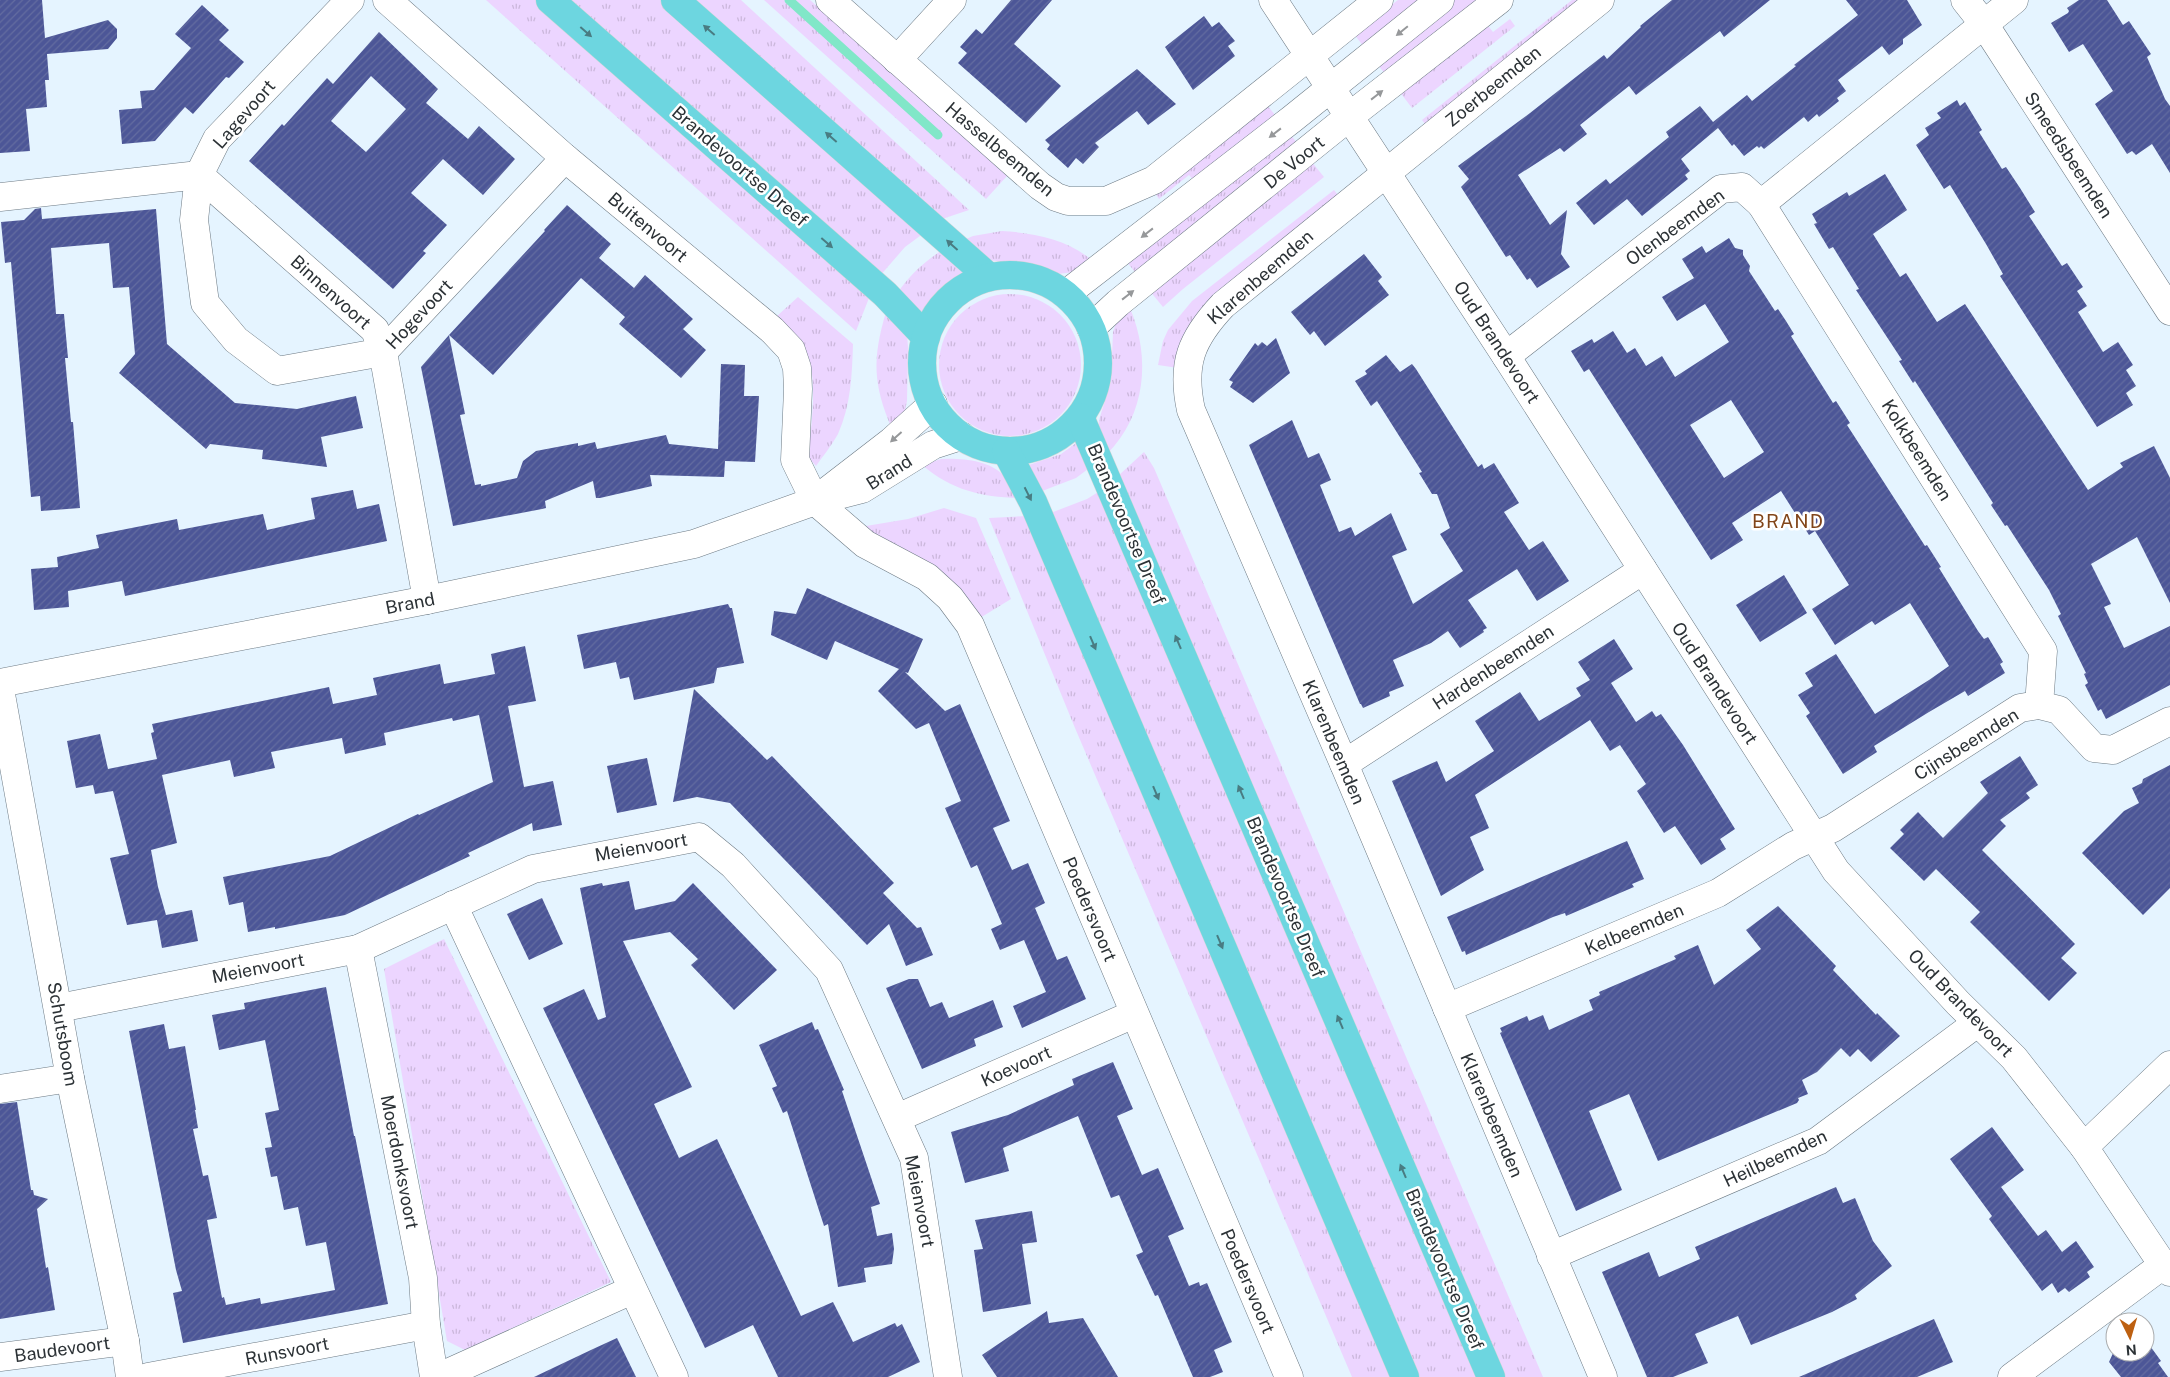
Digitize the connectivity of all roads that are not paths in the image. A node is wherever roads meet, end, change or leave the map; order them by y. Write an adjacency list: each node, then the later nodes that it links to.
1 (350, 0): 21 (street, Lagevoort)
2 (387, 0): 19 (street, Buitenvoort)
3 (550, 0): 28 (main road, Brandevoortse Dreef, one-way to 28)
4 (675, 0): 24 (main road, one-way to 4)
5 (830, 0): 16 (street, Hasselbeemden)
6 (952, 0): 16 (street)
7 (1273, 0): 15 (street, Oud Brandevoort)
8 (1379, 0): 15 (street, Hasselbeemden)
9 (1440, 0): 17 (street, De Voort, one-way to 17)
10 (1499, 0): 18 (street, De Voort, one-way to 10)
11 (1600, 0): 20 (street, Zoerbeemden)
12 (1965, 0): 14 (street, Smeedsbeemden)
13 (2014, 0): 14 (street)
14 (1984, 24): 23 (street); 26 (street, Smeedsbeemden)
15 (1309, 56): 16 (street, Hasselbeemden); 17 (street, Oud Brandevoort)
16 (897, 60)
17 (1331, 88): 18 (street, Oud Brandevoort); 25 (street, De Voort, one-way to 25)
18 (1350, 116): 20 (street, Oud Brandevoort); 27 (street, De Voort, one-way to 18)
19 (565, 158): 29 (street, Hogevoort); 35 (street, Buitenvoort)
20 (1387, 172): 30 (street, Oud Brandevoort); 42 (street, Klarenbeemden)
21 (199, 175): 22 (street); 29 (street, Binnenvoort); 29 (street, Binnenvoort)
22 (0, 197)
23 (1761, 204): 30 (street, Olenbeemden); 40 (street, Kolkbeemden)
24 (989, 277): 25 (main road); 28 (main road)
25 (1066, 294): 27 (main road)
26 (2170, 311)
27 (1092, 328): 32 (main road)
28 (926, 337): 31 (main road)
29 (383, 352): 37 (street, Hogevoort)
30 (1506, 356): 36 (street, Oud Brandevoort)
31 (933, 404): 33 (main road); 35 (street, Brand, one-way to 35)
32 (1080, 417): 34 (main road); 69 (main road, Brandevoortse Dreef, one-way to 32)
33 (961, 436): 34 (main road); 35 (street, Brand)
34 (1006, 451): 68 (main road, one-way to 68)
35 (815, 501): 37 (street, Brand); 48 (street, Poedersvoort)
36 (1643, 570): 42 (street, Hardenbeemden); 43 (street, Oud Brandevoort)
37 (428, 600): 38 (street, Brand)
38 (0, 683)
39 (0, 689): 46 (street, Schutsboom)
40 (2040, 705): 41 (street, Cijnsbeemden); 43 (street, Cijnsbeemden)
41 (2170, 721)
42 (1344, 764): 47 (street, Klarenbeemden)
43 (1814, 836): 47 (street, Kelbeemden); 49 (street, Oud Brandevoort)
44 (453, 905): 45 (street, Meienvoort); 53 (street, Meienvoort); 57 (street)
45 (358, 949): 46 (street, Meienvoort); 58 (street, Moerdonksvoort)
46 (59, 1008): 51 (street, Schutsboom)
47 (1447, 1008): 55 (street, Klarenbeemden)
48 (1134, 1014): 53 (street, Koevoort); 67 (street, Poedersvoort)
49 (1978, 1023): 54 (street, Oud Brandevoort); 55 (street, Heilbeemden)
50 (2170, 1065): 54 (street)
51 (70, 1078): 52 (street); 59 (street, Schutsboom)
52 (0, 1089)
53 (897, 1118): 61 (street, Meienvoort)
54 (2084, 1147): 56 (street, Oud Brandevoort)
55 (1551, 1256): 70 (street, Klarenbeemden)
56 (2167, 1269): 71 (street)
57 (632, 1290): 65 (street); 66 (street)
58 (426, 1325): 63 (street, Runsvoort); 64 (street, Moerdonksvoort)
59 (125, 1341): 60 (street, Baudevoort); 62 (street, Schutsboom)
60 (0, 1357)
61 (948, 1374)
62 (130, 1377)
63 (148, 1377)
64 (434, 1377)
65 (439, 1377)
66 (674, 1377)
67 (1289, 1377)
68 (1405, 1377)
69 (1491, 1377)
70 (1603, 1377)
71 (2012, 1377)

